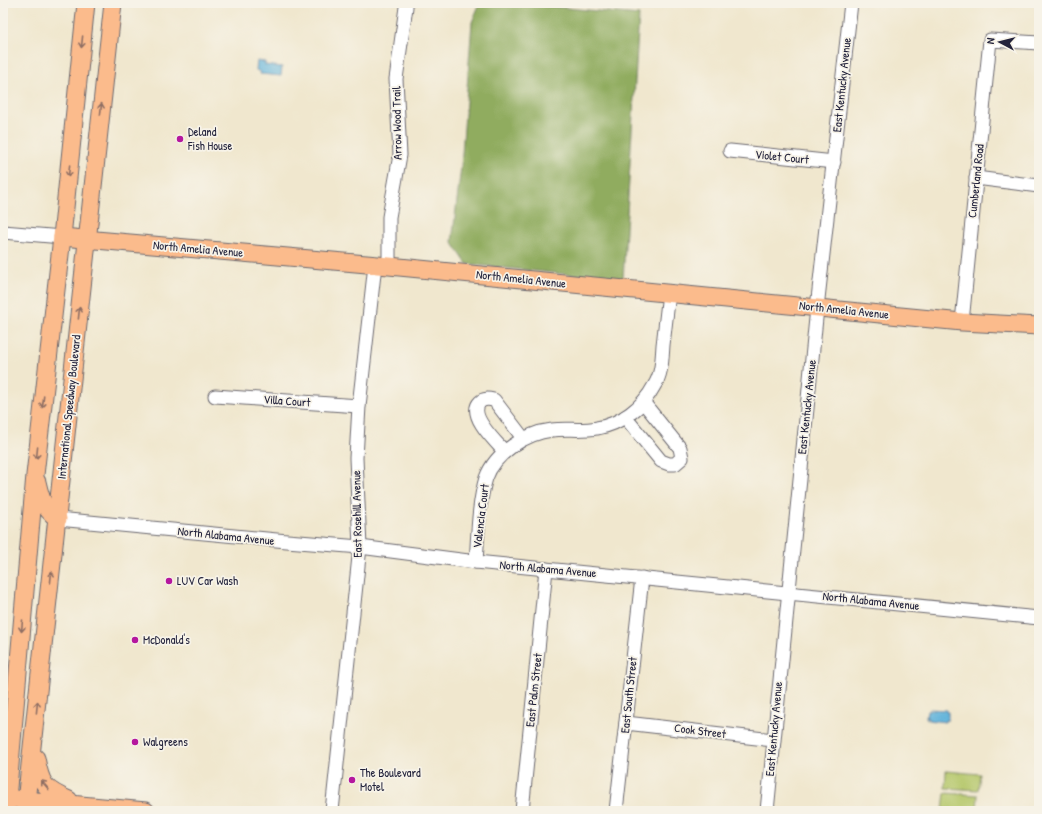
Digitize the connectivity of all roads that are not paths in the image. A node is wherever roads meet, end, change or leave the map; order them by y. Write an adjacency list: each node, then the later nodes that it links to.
1 (86, 3): 11 (main road, one-way to 11)
2 (113, 3): 12 (main road, International Speedway Boulevard, one-way to 2)
3 (406, 3): 13 (street, Arrow Wood Trail)
4 (851, 3): 7 (street, East Kentucky Avenue)
5 (1039, 43): 8 (street, Cumberland Road)
6 (730, 151): 7 (street, Violet Court)
7 (834, 162): 15 (street, East Kentucky Avenue)
8 (976, 178): 9 (street); 16 (street, Cumberland Road)
9 (1039, 186)
10 (3, 232): 11 (street, North Amelia Avenue)
11 (62, 237): 12 (main road, North Amelia Avenue); 24 (main road, one-way to 24)
12 (87, 240): 13 (main road, North Amelia Avenue); 25 (main road, International Speedway Boulevard, one-way to 12)
13 (382, 265): 14 (main road, North Amelia Avenue); 20 (street, East Rosehill Avenue)
14 (669, 294): 15 (main road, North Amelia Avenue); 19 (street, Valencia Court)
15 (817, 308): 16 (main road, North Amelia Avenue); 30 (street, East Kentucky Avenue)
16 (962, 322): 17 (main road, North Amelia Avenue)
17 (1039, 326)
18 (215, 396): 20 (street, Villa Court)
19 (643, 402): 21 (street, Valencia Court); 21 (street)
20 (359, 406): 26 (street, East Rosehill Avenue)
21 (625, 417): 22 (street, Valencia Court)
22 (523, 438): 23 (street, Valencia Court); 23 (street)
23 (505, 452): 27 (street, Valencia Court)
24 (34, 474): 25 (main road); 33 (main road, one-way to 33)
25 (58, 519): 26 (street, North Alabama Avenue); 35 (main road, International Speedway Boulevard, one-way to 25)
26 (360, 547): 27 (street, North Alabama Avenue); 41 (street, East Rosehill Avenue)
27 (476, 562): 28 (street, North Alabama Avenue)
28 (546, 569): 29 (street, North Alabama Avenue); 42 (street, East Palm Street)
29 (642, 578): 30 (street, North Alabama Avenue); 32 (street, East South Street)
30 (788, 593): 31 (street, North Alabama Avenue); 34 (street, East Kentucky Avenue)
31 (1039, 618)
32 (626, 723): 34 (street, Cook Street); 43 (street, East South Street)
33 (13, 731): 36 (main road); 37 (main road)
34 (773, 740): 44 (street, East Kentucky Avenue)
35 (33, 746): 38 (main road, one-way to 35); 39 (main road, International Speedway Boulevard)
36 (3, 752)
37 (5, 802): 39 (main road)
38 (78, 804): 39 (main road); 40 (main road)
39 (26, 805)
40 (146, 811)
41 (332, 811)
42 (522, 811)
43 (616, 811)
44 (767, 811)

